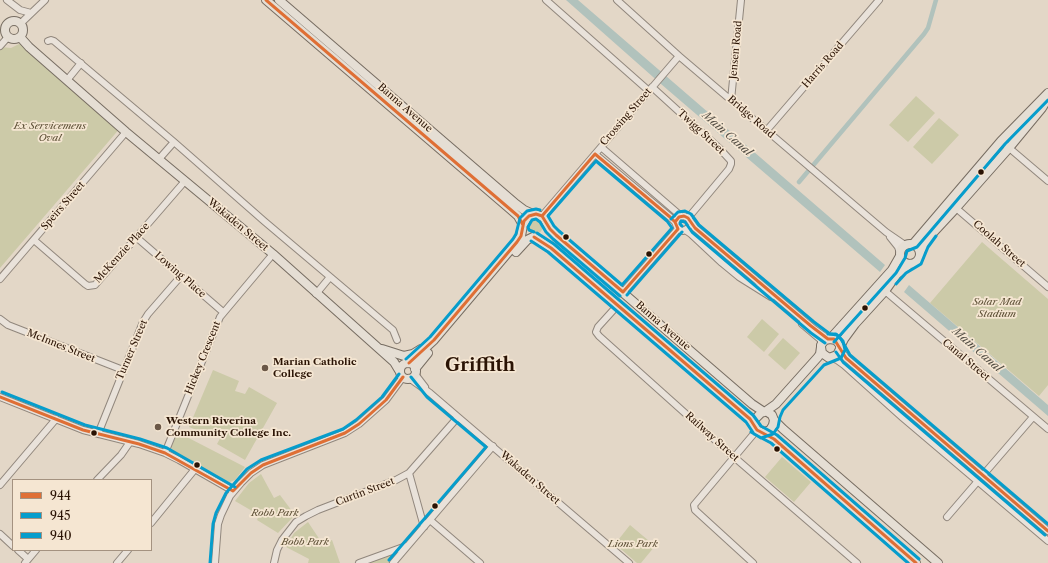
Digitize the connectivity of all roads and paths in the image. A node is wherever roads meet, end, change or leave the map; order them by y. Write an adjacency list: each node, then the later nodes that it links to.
1 (45, 0): 9 (street)
2 (266, 0): 39 (main road, Banna Avenue)
3 (279, 0): 35 (main road, Banna Avenue)
4 (546, 0): 19 (street, Twigg Street)
5 (617, 0): 16 (street, Bridge Road)
6 (741, 0): 22 (street, Jensen Road)
7 (879, 0): 23 (street, Harris Road)
8 (8, 3): 9 (street)
9 (31, 13): 11 (street)
10 (3, 23): 11 (main road); 12 (main road)
11 (20, 24): 13 (main road)
12 (8, 37): 13 (main road); 15 (street)
13 (20, 37): 18 (main road, Wakaden Street)
14 (48, 41): 17 (street, Wakaden Street)
15 (0, 46)
16 (679, 56): 19 (street, Crossing Street); 22 (street, Bridge Road)
17 (81, 63): 18 (street); 26 (street, Wakaden Street)
18 (68, 79): 24 (main road, Wakaden Street)
19 (651, 89): 27 (street, Crossing Street); 36 (street, Twigg Street)
20 (1048, 93): 25 (main road)
21 (1048, 98): 28 (main road)
22 (731, 100): 23 (street, Bridge Road)
23 (766, 130): 42 (street, Bridge Road)
24 (126, 132): 30 (main road, Wakaden Street); 45 (street, Speirs Street)
25 (1001, 141): 28 (street); 33 (main road)
26 (174, 142): 30 (street); 54 (street, Wakaden Street)
27 (601, 147): 29 (street, Crossing Street); 36 (street)
28 (1009, 148): 32 (street); 34 (main road)
29 (595, 154): 37 (street, Crossing Street); 38 (street)
30 (160, 159): 31 (main road, Wakaden Street)
31 (185, 181): 43 (street, McKenzie Place); 48 (main road, Wakaden Street)
32 (1048, 181)
33 (949, 202): 34 (street, Coolah Street); 46 (main road)
34 (956, 208): 47 (main road); 57 (street, Coolah Street)
35 (533, 214): 37 (main road); 39 (main road)
36 (687, 218): 38 (street); 41 (street); 51 (street)
37 (544, 219): 44 (main road); 60 (main road, Banna Avenue)
38 (675, 222): 40 (street)
39 (523, 226): 44 (main road); 67 (main road)
40 (678, 229): 41 (street); 60 (street)
41 (685, 230): 59 (street)
42 (886, 232): 46 (street, Bridge Road); 49 (street, Bridge Road)
43 (136, 237): 45 (street, McKenzie Place); 53 (street, Lowing Place)
44 (534, 237): 62 (main road, Banna Avenue); 74 (main road)
45 (34, 240): 55 (street, Speirs Street)
46 (909, 244): 47 (main road); 49 (main road)
47 (920, 252): 50 (main road)
48 (273, 254): 61 (main road, Wakaden Street); 63 (street, Hickey Crescent)
49 (900, 254): 50 (main road); 52 (main road)
50 (910, 264): 52 (main road)
51 (743, 270): 59 (street); 65 (street)
52 (895, 272): 56 (main road)
53 (181, 276): 63 (street, Lowing Place); 73 (street, Turner Street)
54 (330, 277): 61 (street); 66 (street, Wakaden Street)
55 (0, 279)
56 (888, 280): 58 (main road); 65 (main road)
57 (1048, 287)
58 (885, 290): 70 (main road); 79 (street, Canal Street)
59 (761, 291): 69 (street)
60 (623, 292): 76 (main road, Banna Avenue)
61 (316, 294): 68 (main road, Wakaden Street)
62 (617, 306): 83 (main road, Banna Avenue); 89 (street, Railway Street)
63 (223, 312): 88 (street, Hickey Crescent)
64 (0, 319): 73 (street, McInnes Street)
65 (829, 339): 69 (main road); 70 (main road)
66 (397, 340)
67 (434, 340): 71 (main road); 74 (main road)
68 (371, 341): 71 (main road, Wakaden Street); 74 (main road, Wakaden Street)
69 (821, 346): 72 (main road); 76 (main road)
70 (840, 348): 72 (main road); 77 (street)
71 (382, 349): 74 (main road, Wakaden Street)
72 (830, 358): 80 (street); 82 (main road)
73 (123, 370): 85 (street, Turner Street)
74 (408, 371): 78 (street, Wakaden Street); 96 (street)
75 (0, 397): 81 (street)
76 (765, 412): 82 (main road); 83 (main road)
77 (909, 412): 80 (street); 92 (street)
78 (458, 417): 87 (street, Wakaden Street); 91 (street, Curtin Street)
79 (1033, 417): 84 (street, Canal Street); 92 (street)
80 (903, 418): 94 (street)
81 (56, 419): 85 (street); 95 (street)
82 (774, 419): 83 (main road); 122 (main road)
83 (757, 429): 89 (street); 112 (main road, Banna Avenue)
84 (1048, 429)
85 (98, 434): 86 (street)
86 (130, 442): 88 (street); 93 (street)
87 (493, 446): 98 (street); 119 (street, Wakaden Street)
88 (165, 453): 90 (street)
89 (734, 457): 120 (street); 121 (street, Railway Street)
90 (195, 469): 96 (street); 99 (street)
91 (409, 473): 101 (street); 115 (street, Curtin Street)
92 (983, 475): 100 (street)
93 (98, 479)
94 (978, 481): 97 (street); 102 (street)
95 (0, 485)
96 (233, 491): 114 (street)
97 (947, 517)
98 (430, 520): 101 (street); 118 (street)
99 (152, 522)
100 (1041, 525): 102 (street); 103 (street)
101 (424, 527): 107 (street)
102 (1036, 531): 105 (street)
103 (1048, 531)
104 (0, 534): 106 (street)
105 (1048, 541)
106 (12, 545)
107 (408, 545): 116 (street); 117 (street)
108 (19, 551): 111 (street)
109 (35, 551): 111 (street)
110 (127, 551): 113 (street)
111 (26, 561)
112 (911, 561)
113 (117, 563)
114 (215, 563)
115 (274, 563)
116 (359, 563)
117 (393, 563)
118 (480, 563)
119 (629, 563)
120 (753, 563)
121 (857, 563)
122 (938, 563)

